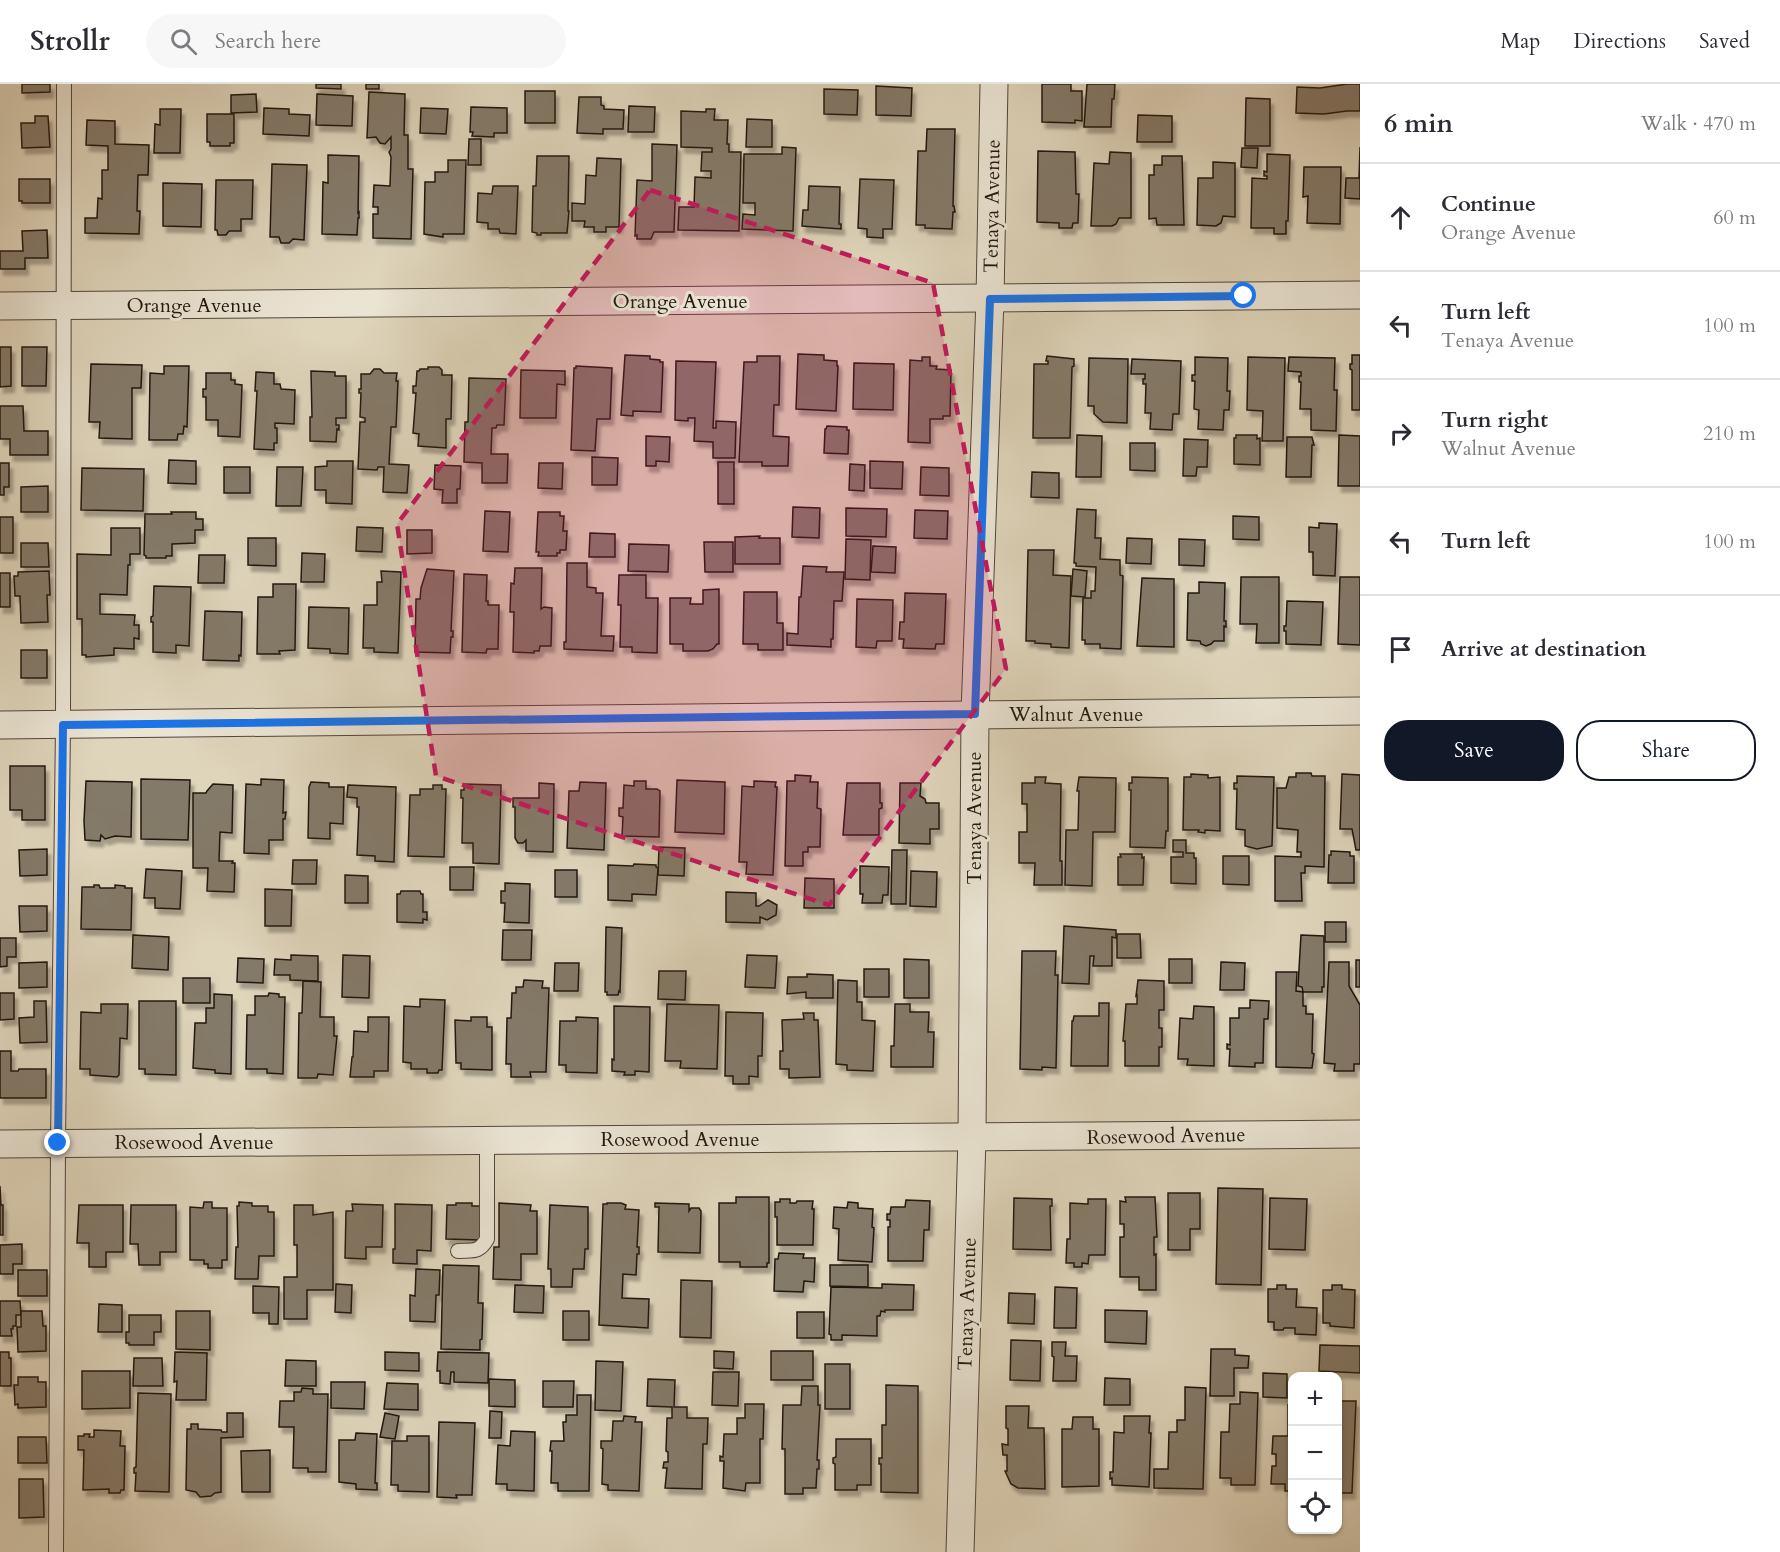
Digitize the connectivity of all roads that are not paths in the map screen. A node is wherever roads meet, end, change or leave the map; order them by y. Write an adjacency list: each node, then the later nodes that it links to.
1 (64, 84): 6 (lane)
2 (994, 84): 4 (street, Tenaya Avenue)
3 (1360, 295): 4 (street, Orange Avenue)
4 (990, 299): 6 (street, Orange Avenue); 8 (street, Tenaya Avenue)
5 (0, 306): 6 (street, Orange Avenue)
6 (63, 306): 10 (lane)
7 (1360, 711): 8 (street, Walnut Avenue)
8 (975, 714): 10 (street, Walnut Avenue); 12 (street, Tenaya Avenue)
9 (0, 725): 10 (street, Walnut Avenue)
10 (63, 725): 14 (lane)
11 (1360, 1134): 12 (street, Rosewood Avenue)
12 (972, 1137): 13 (street, Rosewood Avenue); 18 (street, Tenaya Avenue)
13 (487, 1141): 14 (street, Rosewood Avenue); 16 (lane)
14 (58, 1143): 15 (street, Rosewood Avenue); 17 (lane)
15 (0, 1144)
16 (459, 1251)
17 (56, 1552)
18 (960, 1552)

